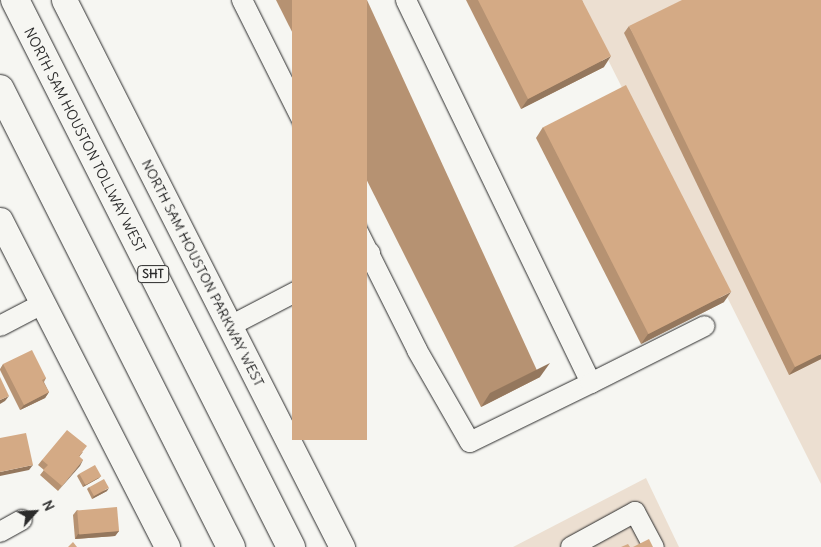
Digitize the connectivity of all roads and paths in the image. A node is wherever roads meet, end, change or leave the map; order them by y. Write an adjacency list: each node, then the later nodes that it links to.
1 (15, 0): 17 (highway, NORTH SAM HOUSTON TOLLWAY WEST / SHT)
2 (242, 0): 7 (street)
3 (406, 0): 12 (street)
4 (68, 1): 10 (main road, NORTH SAM HOUSTON PARKWAY WEST)
5 (0, 89): 16 (highway)
6 (0, 220): 8 (main road)
7 (370, 254): 10 (street); 12 (street)
8 (42, 304): 9 (street); 15 (main road)
9 (0, 326)
10 (230, 326): 18 (main road, NORTH SAM HOUSTON PARKWAY WEST)
11 (705, 326): 12 (street)
12 (592, 383)
13 (22, 520): 14 (street)
14 (0, 532)
15 (167, 547)
16 (231, 547)
17 (291, 547)
18 (342, 547)
19 (571, 547): 20 (street)
20 (654, 547)

